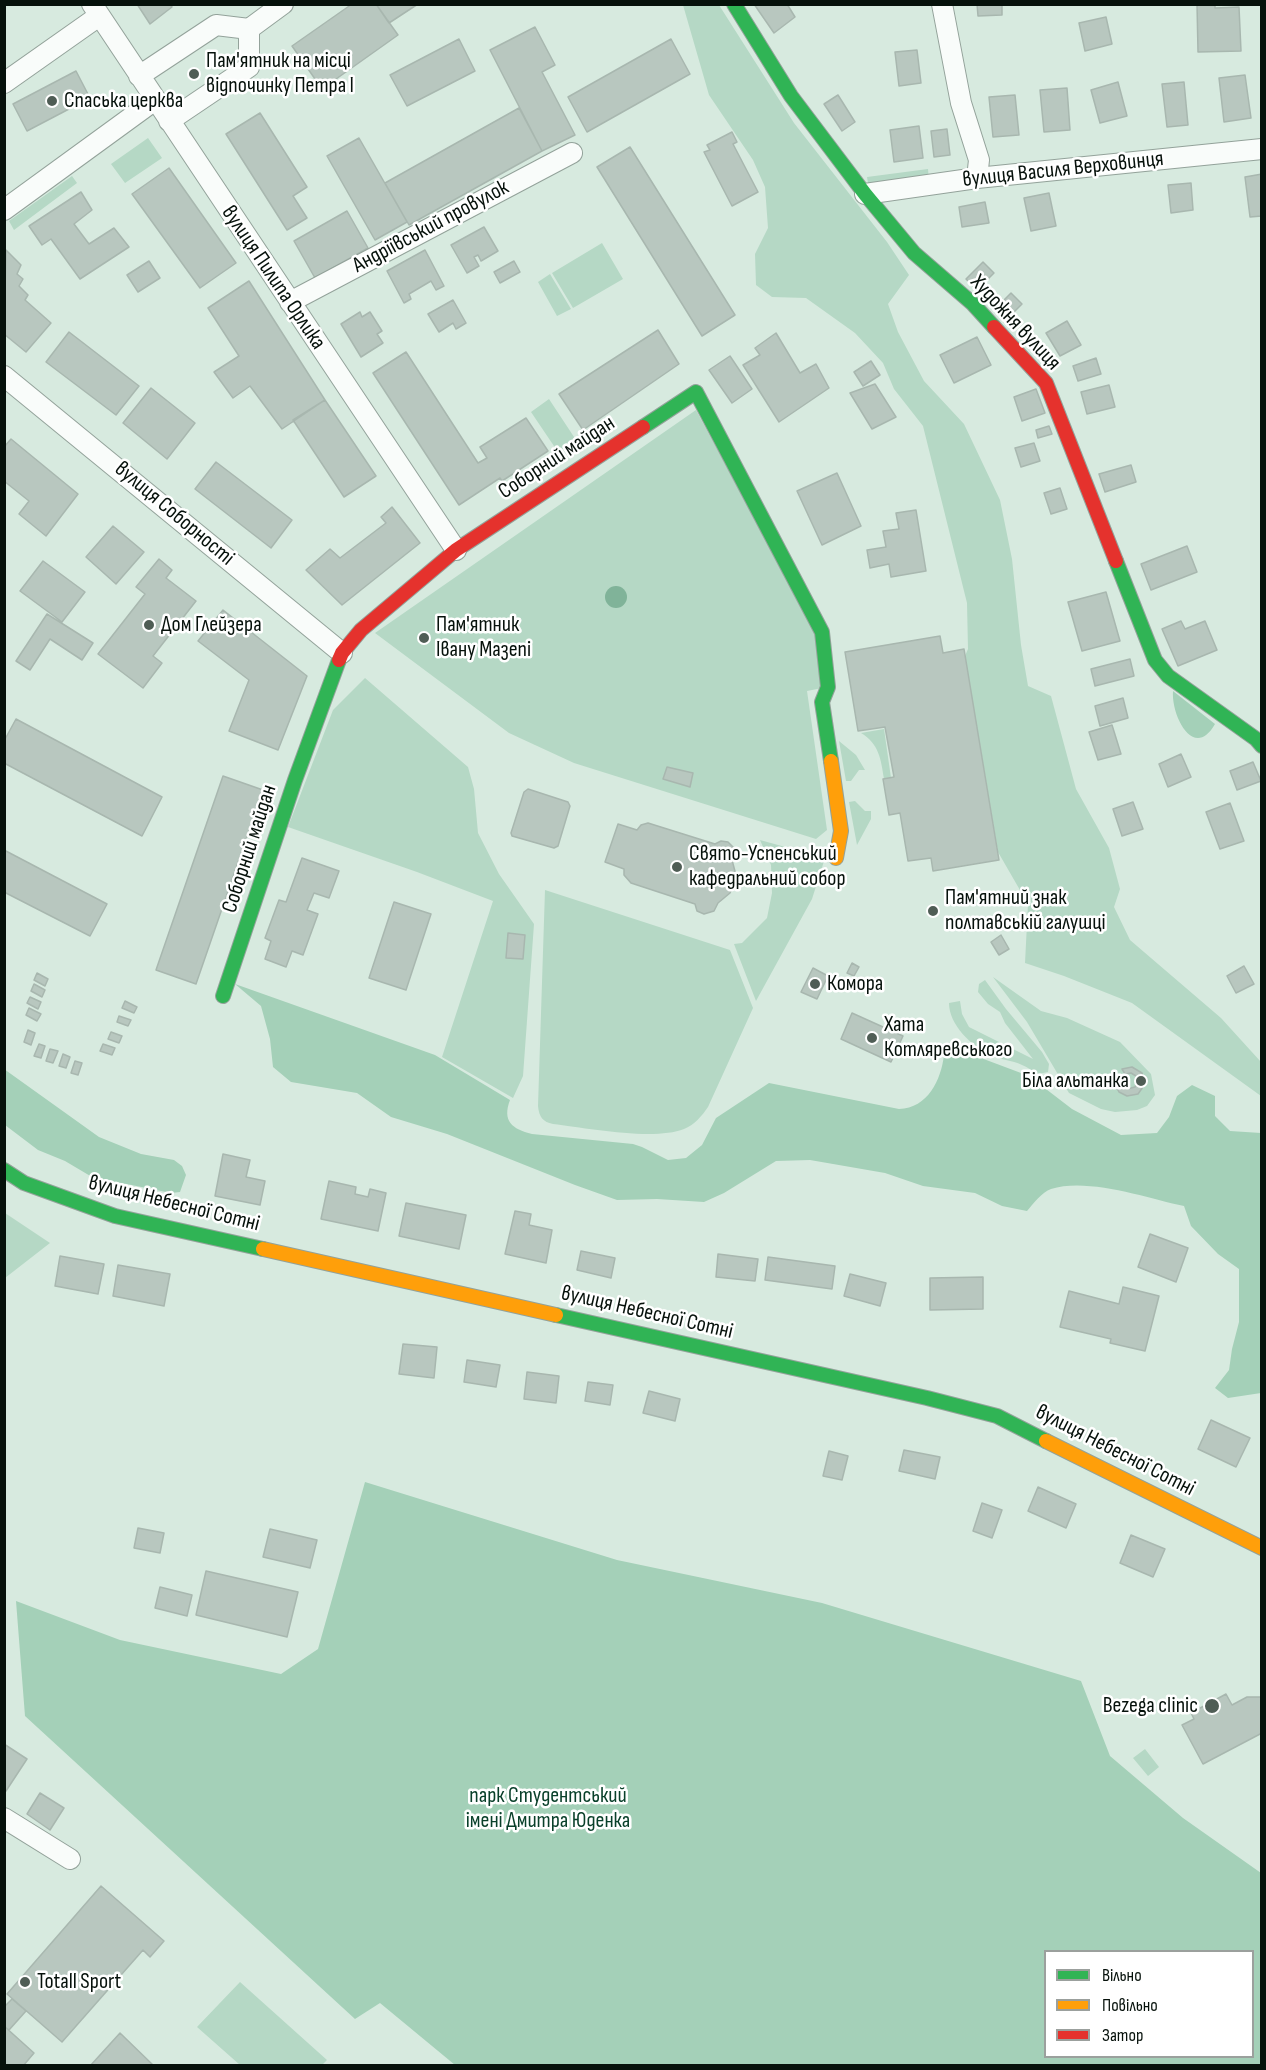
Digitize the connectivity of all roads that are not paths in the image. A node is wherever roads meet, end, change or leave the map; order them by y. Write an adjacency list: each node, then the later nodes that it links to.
1 (283, 4): 5 (street)
2 (734, 4): 13 (street, Художня вулиця)
3 (942, 4): 12 (street)
4 (95, 10): 6 (street, вулиця Пилипа Орлика); 7 (street)
5 (249, 29): 6 (street); 9 (street)
6 (139, 76): 8 (street, вулиця Пилипа Орлика)
7 (4, 83)
8 (155, 100): 9 (street, вулиця Пилипа Орлика); 14 (street)
9 (169, 122): 15 (street, вулиця Пилипа Орлика)
10 (1262, 149): 12 (street, вулиця Василя Верховинця)
11 (572, 153): 15 (street, Андріївський провулок)
12 (977, 178): 13 (street, вулиця Василя Верховинця)
13 (865, 194): 19 (street, Художня вулиця)
14 (4, 210)
15 (290, 302): 17 (street, вулиця Пилипа Орлика)
16 (4, 376): 18 (street, вулиця Соборності)
17 (456, 550): 18 (street, Соборний майдан); 20 (street, Соборний майдан)
18 (342, 653): 21 (street, Соборний майдан)
19 (1262, 746)
20 (836, 858)
21 (223, 996)
22 (4, 1170): 23 (street, вулиця Небесної Сотні)
23 (1262, 1548)
24 (4, 1818): 25 (street)
25 (70, 1859)

